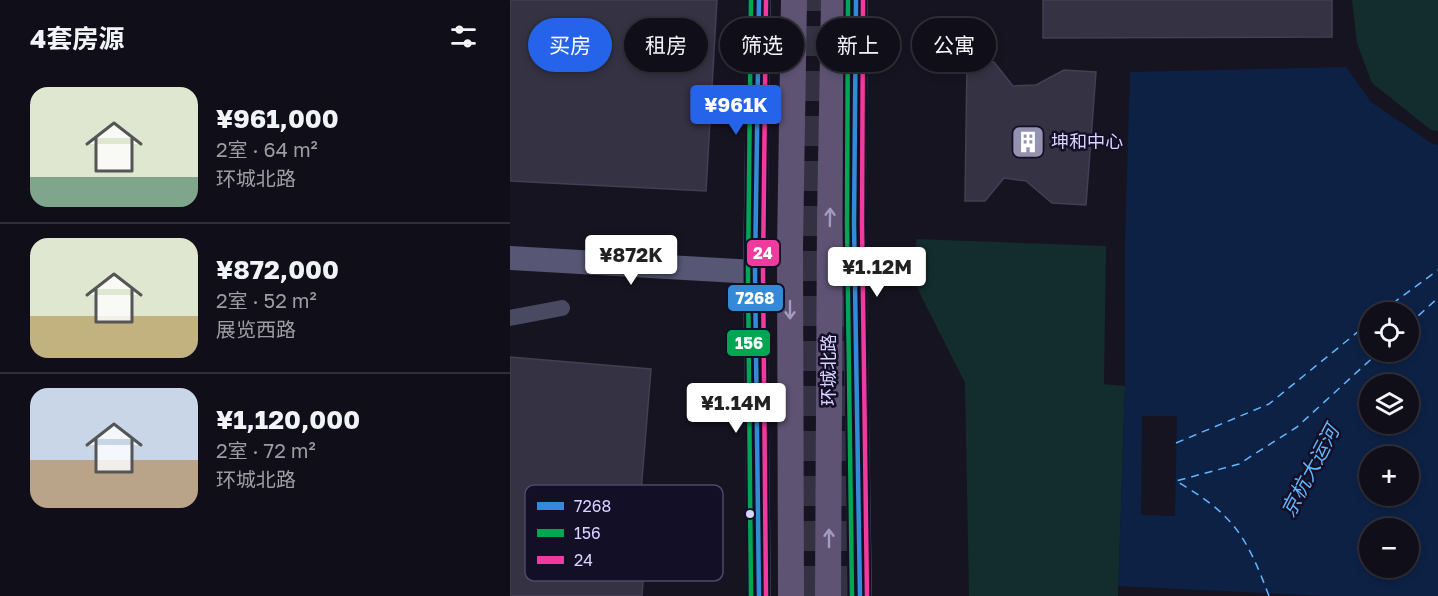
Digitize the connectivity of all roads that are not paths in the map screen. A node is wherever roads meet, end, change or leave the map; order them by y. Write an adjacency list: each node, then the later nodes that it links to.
1 (759, 0): 6 (main road)
2 (794, 0): 10 (main road, one-way to 10)
3 (834, 0): 11 (main road, 环城北路, one-way to 3)
4 (856, 0): 12 (main road, 环城北路)
5 (510, 258): 6 (main road)
6 (755, 272): 9 (main road)
7 (562, 308): 8 (street)
8 (510, 318)
9 (759, 596)
10 (791, 596)
11 (828, 596)
12 (860, 596)

